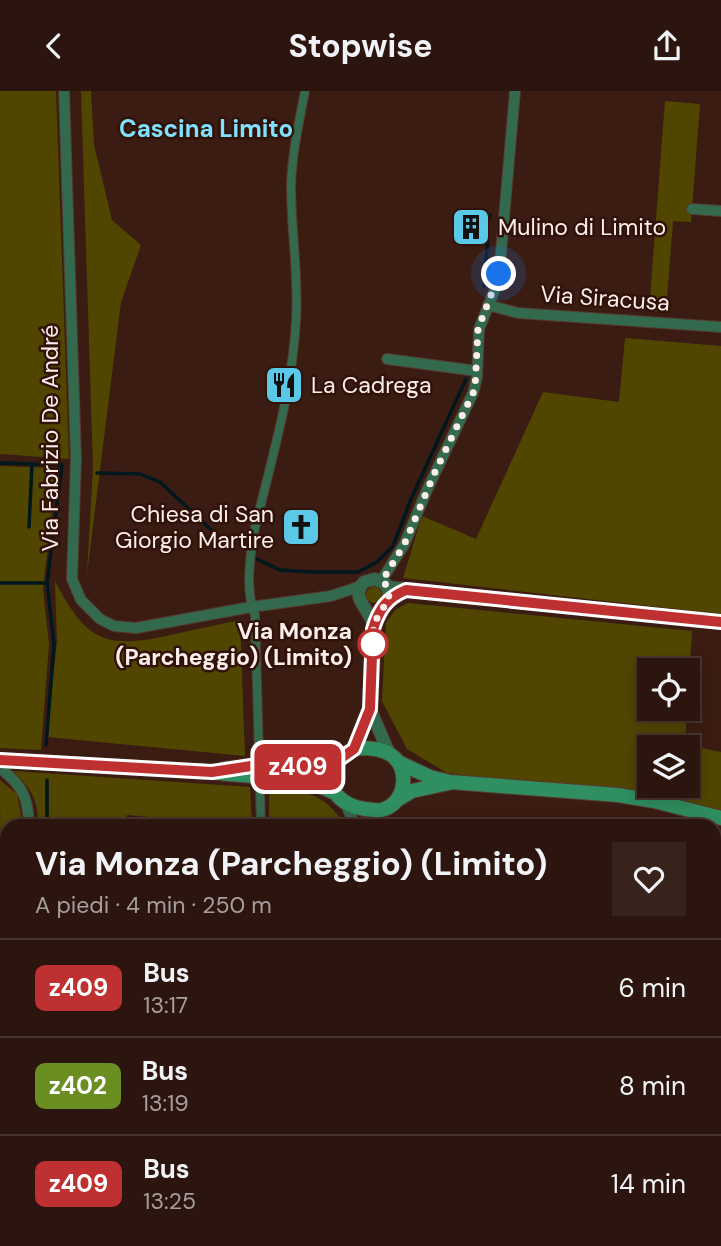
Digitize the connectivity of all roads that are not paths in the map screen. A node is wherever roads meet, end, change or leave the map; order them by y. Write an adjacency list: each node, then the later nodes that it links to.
1 (64, 91): 14 (street, Via Fabrizio De André)
2 (306, 91): 14 (street)
3 (515, 91): 6 (street)
4 (692, 209): 5 (street)
5 (721, 211)
6 (488, 305): 7 (street, Via Siracusa); 9 (street)
7 (721, 327)
8 (387, 359): 9 (street)
9 (477, 371): 11 (street)
10 (361, 586): 11 (street); 12 (street); 13 (street)
11 (385, 593): 13 (street); 15 (street); 16 (street)
12 (331, 596): 13 (street); 14 (street, Via Fabrizio De André)
13 (363, 605): 16 (street)
14 (251, 607): 23 (street)
15 (721, 622)
16 (373, 629): 17 (street)
17 (370, 709): 18 (street); 19 (street)
18 (354, 749): 19 (main road); 21 (main road)
19 (393, 758): 24 (main road); 26 (main road)
20 (0, 760): 23 (main road)
21 (337, 761): 23 (main road); 25 (main road)
22 (0, 768): 30 (street)
23 (259, 772): 25 (main road); 31 (street)
24 (450, 782): 26 (main road); 29 (main road)
25 (333, 792): 27 (main road)
26 (397, 800): 28 (main road)
27 (346, 805): 28 (main road); 32 (street)
28 (380, 810): 33 (street)
29 (721, 818)
30 (28, 819)
31 (261, 819)
32 (352, 819)
33 (376, 819)

